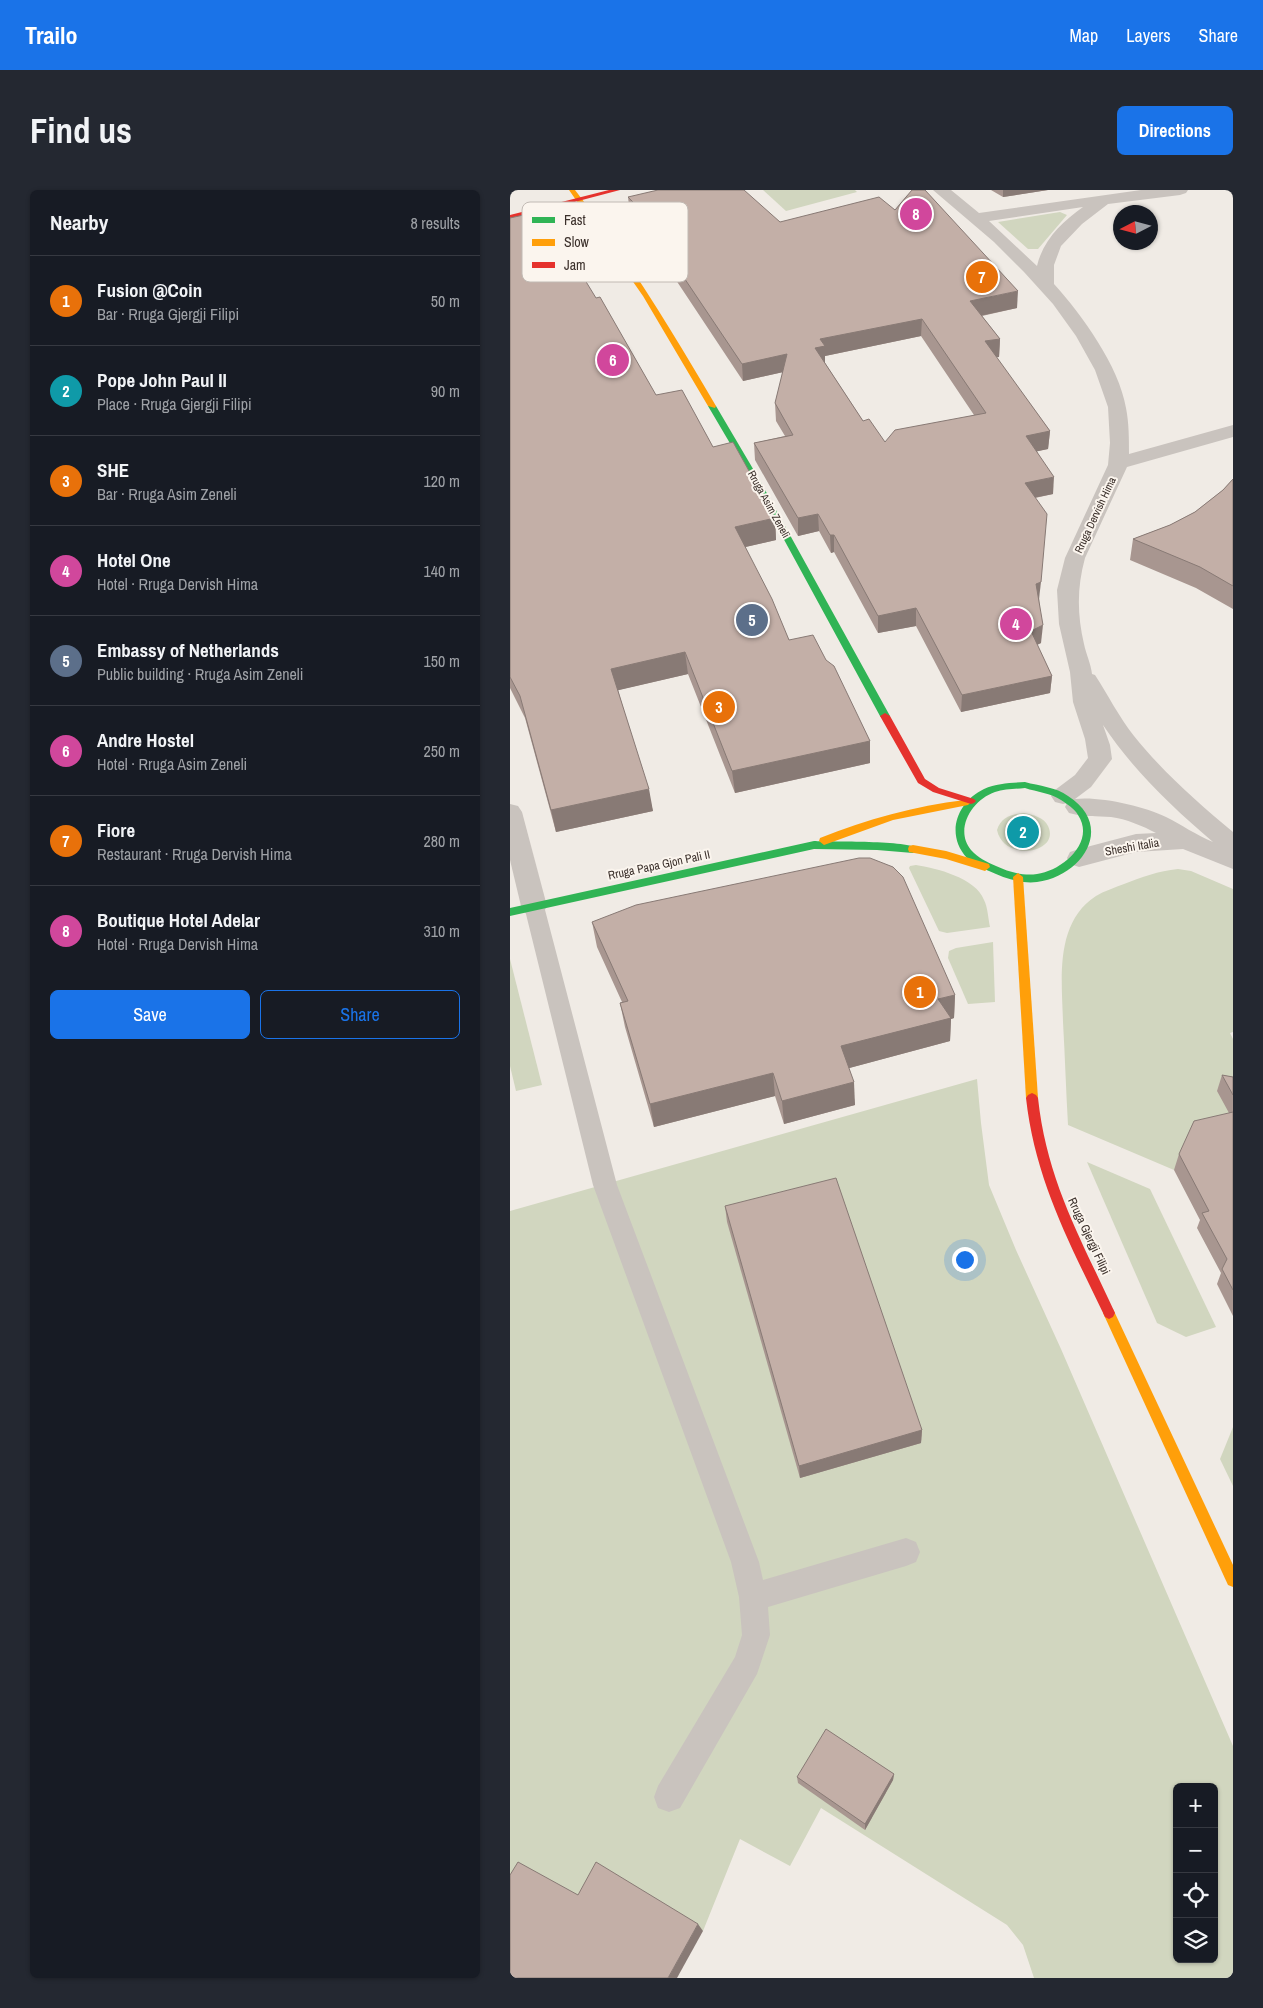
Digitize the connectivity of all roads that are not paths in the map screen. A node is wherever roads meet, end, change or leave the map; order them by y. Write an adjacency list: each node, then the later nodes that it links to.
1 (617, 190): 4 (street)
2 (941, 190): 10 (street, Rruga Dervish Hima)
3 (1180, 190): 5 (street)
4 (576, 193): 6 (street); 7 (street)
5 (1103, 200): 10 (street); 12 (street)
6 (534, 202)
7 (551, 202)
8 (522, 213): 9 (street)
9 (510, 217)
10 (977, 218): 12 (street, Rruga Dervish Hima)
11 (637, 282): 16 (street, Rruga Asim Zeneli)
12 (1045, 285): 14 (street, Rruga Dervish Hima)
13 (1233, 431): 14 (street)
14 (1119, 463): 15 (street, Rruga Dervish Hima)
15 (1081, 670): 17 (street, Rruga Dervish Hima); 21 (street)
16 (970, 802): 17 (street); 20 (street, Rruga Papa Gjon Pali II); 24 (street)
17 (1070, 802): 19 (street, Sheshi Italia); 22 (street)
18 (510, 812): 26 (street)
19 (1185, 840): 22 (street, Sheshi Italia); 23 (street, Sheshi Italia)
20 (814, 845): 24 (street, Rruga Papa Gjon Pali II); 26 (street, Rruga Papa Gjon Pali II)
21 (1233, 845)
22 (1079, 858): 25 (street)
23 (1233, 860)
24 (985, 867): 25 (street)
25 (1018, 877): 29 (street, Rruga Gjergji Filipi)
26 (534, 906): 27 (street, Rruga Papa Gjon Pali II); 30 (lane)
27 (510, 912)
28 (906, 1552): 30 (lane)
29 (1233, 1580)
30 (753, 1597): 31 (lane)
31 (669, 1797)

